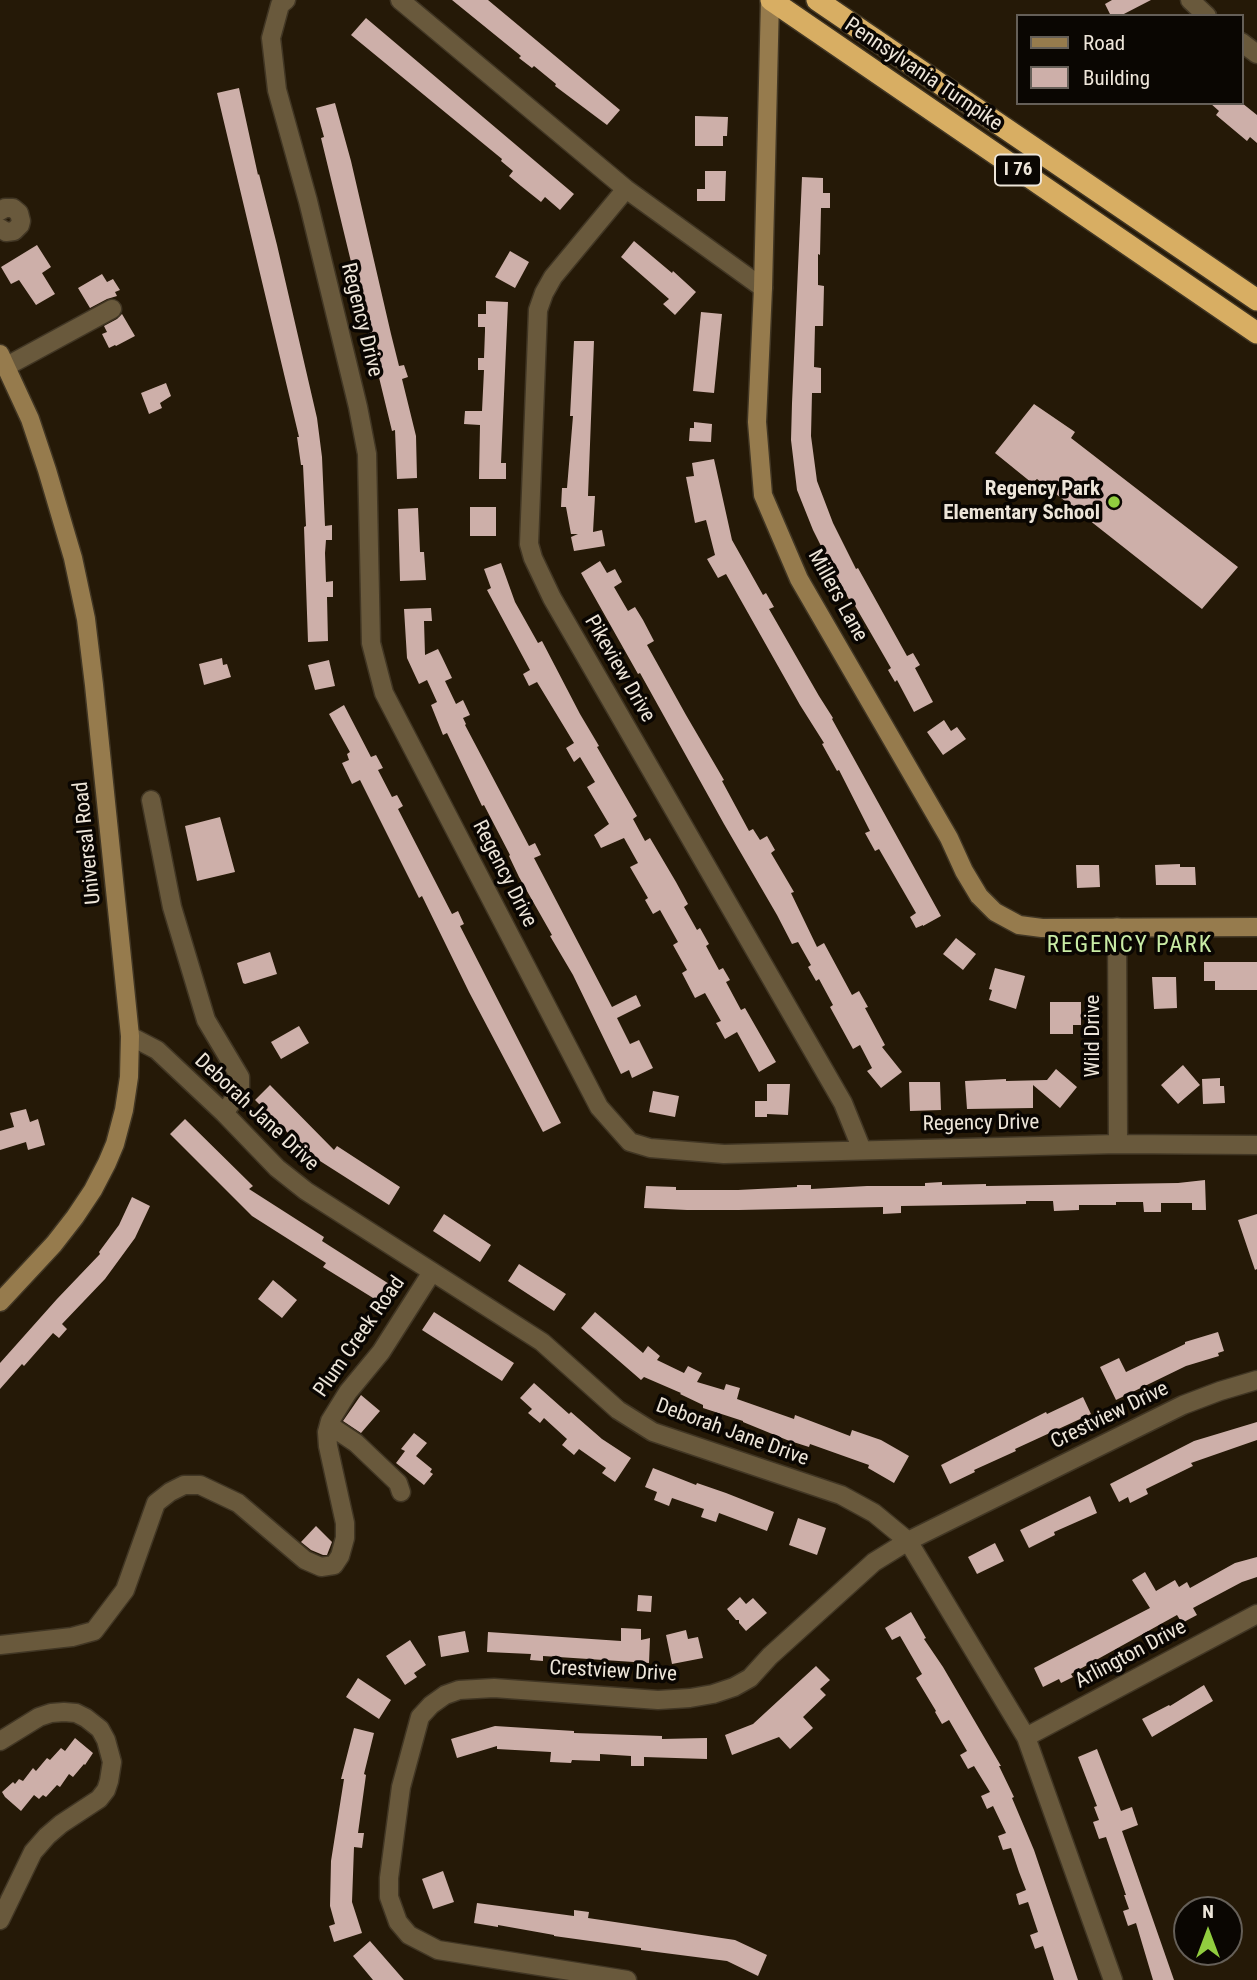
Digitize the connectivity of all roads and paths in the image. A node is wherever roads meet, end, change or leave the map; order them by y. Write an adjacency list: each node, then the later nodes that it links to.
1 (286, 0): 22 (street, Regency Drive)
2 (400, 0): 7 (street)
3 (817, 0): 11 (highway, Pennsylvania Turnpike / I 76)
4 (1190, 0): 6 (street)
5 (773, 2): 10 (street, Millers Lane); 13 (highway, Pennsylvania Turnpike / I 76)
6 (1206, 14)
7 (626, 189): 10 (street); 22 (street, Pikeview Drive)
8 (0, 211): 9 (street)
9 (0, 228)
10 (763, 288): 16 (street, Millers Lane)
11 (1257, 300)
12 (112, 309): 14 (street)
13 (1257, 333)
14 (3, 360): 18 (street, Universal Road)
15 (151, 800): 19 (street)
16 (1116, 927): 17 (street, Millers Lane); 20 (street, Wild Drive)
17 (1257, 928)
18 (130, 1036): 19 (street, Deborah Jane Drive); 24 (street, Universal Road)
19 (224, 1113): 23 (street, Deborah Jane Drive)
20 (1118, 1144): 21 (street, Regency Drive); 22 (street, Regency Drive)
21 (1257, 1145)
22 (862, 1150)
23 (432, 1272): 26 (street, Plum Creek Road); 28 (street, Deborah Jane Drive)
24 (0, 1302)
25 (1257, 1380): 28 (street, Crestview Drive)
26 (329, 1425): 27 (street); 30 (street, Plum Creek Road)
27 (401, 1492)
28 (908, 1541): 31 (street, Deborah Jane Drive); 34 (street, Crestview Drive)
29 (1257, 1614): 31 (street, Arlington Drive)
30 (0, 1645)
31 (1026, 1737): 35 (street, Deborah Jane Drive)
32 (0, 1741): 33 (street)
33 (0, 1920)
34 (627, 1980)
35 (1113, 1980)

